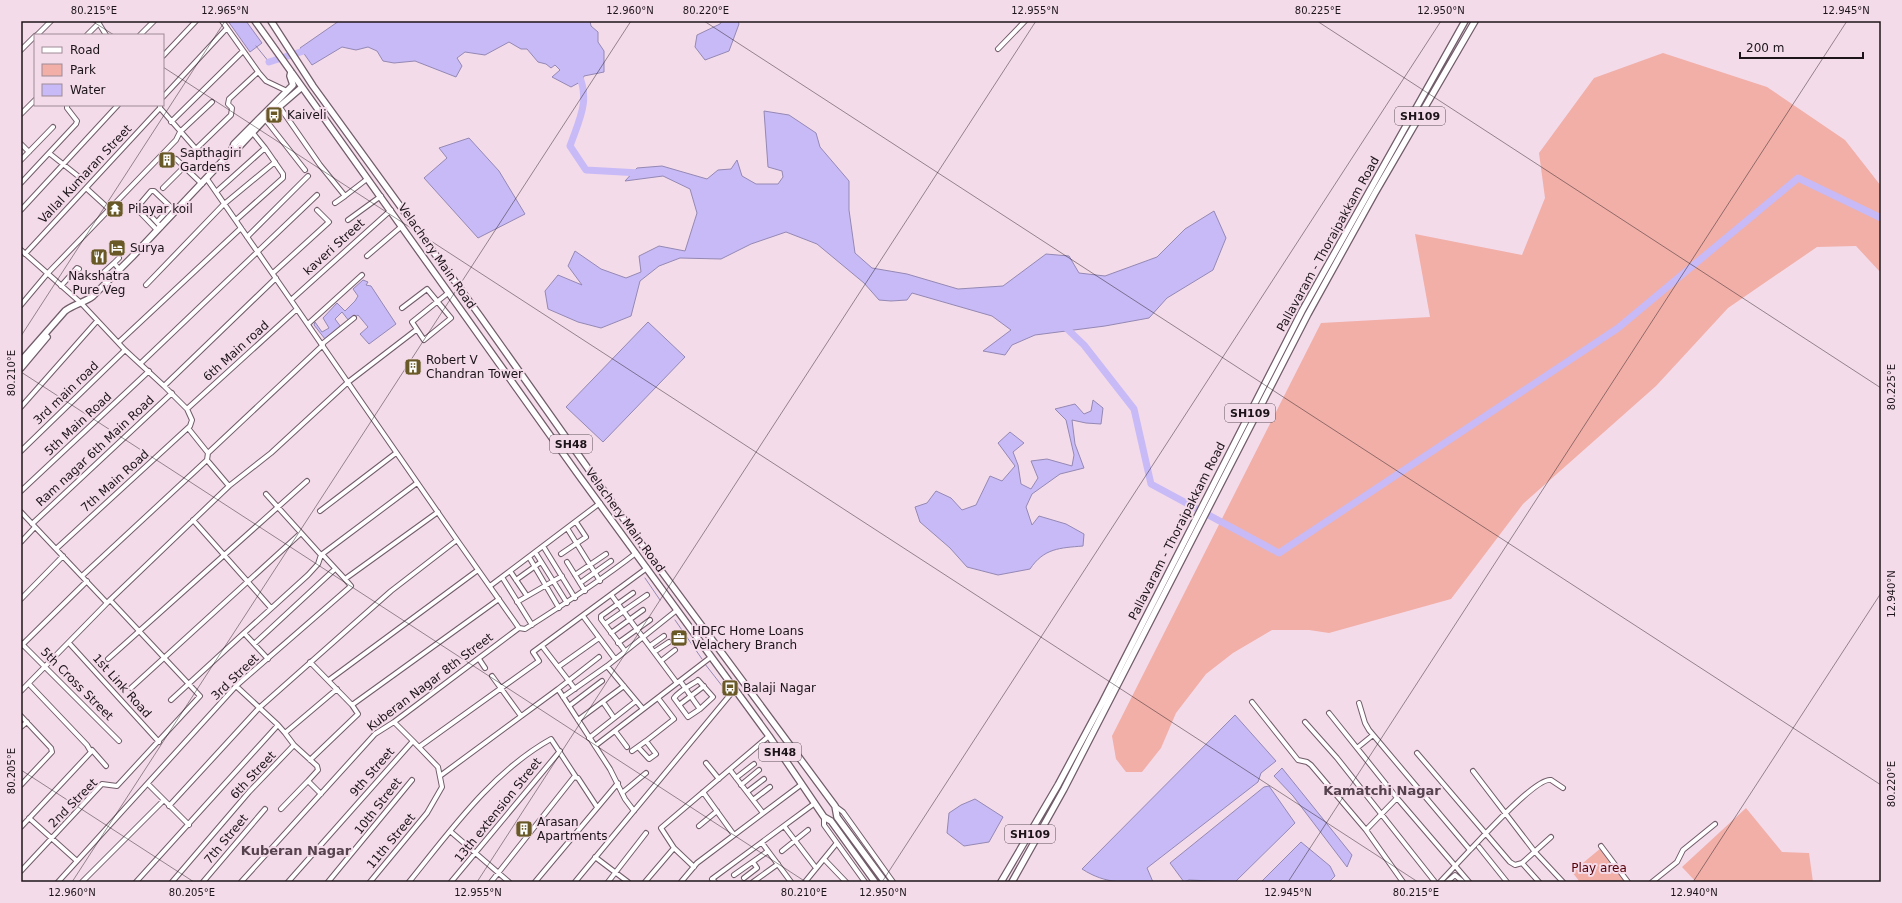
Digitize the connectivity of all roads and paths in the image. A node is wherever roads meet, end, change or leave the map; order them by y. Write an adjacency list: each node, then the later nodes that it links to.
1 (51, 21): 12 (street)
2 (154, 21): 15 (street)
3 (196, 21): 20 (street)
4 (222, 21): 11 (street)
5 (255, 21): 22 (main road, Velachery Main Road / SH48)
6 (270, 21): 104 (main road, Velachery Main Road / SH48)
7 (1025, 21): 17 (street)
8 (1465, 21): 54 (main road, Pallavaram - Thoraipakkam Road / SH109)
9 (1475, 21): 54 (main road, Pallavaram - Thoraipakkam Road / SH109)
10 (98, 22): 13 (street); 14 (street)
11 (227, 28): 19 (street); 25 (street)
12 (38, 34)
13 (88, 34)
14 (105, 34)
15 (141, 34)
16 (34, 38): 18 (street)
17 (998, 48)
18 (21, 50)
19 (243, 51): 21 (street); 34 (street)
20 (164, 55)
21 (258, 72): 24 (street); 36 (street)
22 (291, 72): 23 (main road, Velachery Main Road / SH48); 24 (main road)
23 (302, 87): 30 (main road); 51 (main road, Velachery Main Road / SH48)
24 (287, 91): 42 (main road)
25 (164, 96)
26 (34, 101): 32 (street)
27 (212, 102): 36 (street)
28 (67, 106): 41 (street)
29 (117, 106): 46 (street)
30 (279, 106): 33 (main road); 60 (street)
31 (160, 107): 34 (street); 56 (street, Vallal Kumaran Street)
32 (21, 114)
33 (265, 119): 37 (main road); 48 (street)
34 (171, 122): 36 (street)
35 (53, 126): 40 (street)
36 (180, 132): 66 (street)
37 (252, 132): 39 (street); 42 (main road)
38 (21, 144): 40 (street)
39 (265, 148): 45 (street); 58 (street)
40 (29, 152): 44 (street)
41 (49, 152): 46 (street); 53 (street)
42 (231, 152): 50 (main road)
43 (176, 159): 47 (street)
44 (21, 160)
45 (275, 162): 62 (street); 71 (street)
46 (64, 164): 52 (street); 67 (street)
47 (184, 167): 55 (street); 57 (street)
48 (305, 170)
49 (308, 176): 77 (street)
50 (207, 179): 55 (main road); 58 (street)
51 (367, 179): 60 (street); 61 (main road, Velachery Main Road / SH48)
52 (83, 180)
53 (21, 183)
54 (1378, 183): 80 (main road, Pallavaram - Thoraipakkam Road / SH109)
55 (202, 184): 70 (main road)
56 (86, 188): 66 (street); 81 (street, Vallal Kumaran Street)
57 (163, 188)
58 (216, 192): 62 (street)
59 (317, 194): 79 (street)
60 (345, 196): 63 (street)
61 (381, 196): 69 (main road, Velachery Main Road / SH48); 72 (street)
62 (224, 204): 71 (street); 92 (street)
63 (335, 204)
64 (171, 207): 70 (street); 73 (street); 73 (street)
65 (137, 208): 75 (street)
66 (109, 209): 89 (street)
67 (21, 210)
68 (317, 210): 88 (street)
69 (391, 210): 74 (main road, Velachery Main Road / SH48); 95 (street, kaveri Street)
70 (176, 212): 75 (main road)
71 (236, 220): 76 (street)
72 (348, 220)
73 (157, 222): 75 (street)
74 (402, 226): 82 (street); 94 (main road, Velachery Main Road / SH48)
75 (159, 228): 86 (main road)
76 (241, 228): 77 (street); 107 (street)
77 (247, 237): 79 (street)
78 (21, 250): 81 (street)
79 (258, 251): 88 (street); 113 (street)
80 (1339, 252): 109 (main road, Pallavaram - Thoraipakkam Road / SH109); 110 (main road, Pallavaram - Thoraipakkam Road / SH109)
81 (25, 254): 89 (street)
82 (368, 256)
83 (118, 258): 84 (street)
84 (114, 263): 86 (street); 87 (street)
85 (79, 269): 93 (street)
86 (120, 270): 97 (main road)
87 (104, 272)
88 (273, 273): 91 (street)
89 (48, 274): 93 (street); 98 (street)
90 (362, 275): 103 (street)
91 (276, 278): 95 (street); 117 (street)
92 (146, 285)
93 (61, 286): 97 (street)
94 (449, 294): 96 (street); 106 (main road, Velachery Main Road / SH48)
95 (291, 300): 99 (street)
96 (438, 303): 100 (street); 105 (street); 105 (street)
97 (79, 304): 102 (street); 112 (main road); 114 (main road)
98 (21, 305)
99 (297, 308): 103 (street); 120 (street, 6th Main road)
100 (402, 308)
101 (354, 318): 108 (street)
102 (97, 321): 107 (street); 119 (street)
103 (308, 324): 108 (street)
104 (489, 328): 106 (main road); 290 (main road, Velachery Main Road / SH48)
105 (416, 330): 116 (street)
106 (479, 335): 133 (main road, Velachery Main Road / SH48)
107 (119, 342): 111 (street)
108 (322, 344): 116 (street); 123 (street)
109 (1285, 344): 110 (main road); 126 (main road, Pallavaram - Thoraipakkam Road / SH109)
110 (1292, 347): 128 (main road, Pallavaram - Thoraipakkam Road / SH109)
111 (126, 350): 113 (street); 122 (street, 3rd main road)
112 (21, 362)
113 (141, 363): 115 (street)
114 (21, 368)
115 (149, 371): 117 (street); 131 (street, 5th Main Road)
116 (347, 383): 124 (street); 130 (street)
117 (164, 386): 118 (street)
118 (172, 393): 120 (street); 140 (street, Ram nagar 6th Main Road)
119 (21, 407)
120 (187, 409): 121 (street)
121 (188, 428): 123 (street); 147 (street, 7th Main Road)
122 (21, 450)
123 (208, 453): 125 (street)
124 (396, 453): 129 (street); 135 (street)
125 (207, 460): 130 (street); 167 (street)
126 (1217, 477): 128 (main road); 179 (main road, Pallavaram - Thoraipakkam Road / SH109)
127 (307, 480): 134 (street)
128 (1224, 480): 182 (main road, Pallavaram - Thoraipakkam Road / SH109)
129 (417, 483): 137 (street); 153 (street)
130 (229, 486): 138 (street)
131 (21, 491)
132 (266, 494): 134 (street)
133 (600, 503): 139 (street); 149 (main road, Velachery Main Road / SH48)
134 (278, 506): 142 (street); 150 (street)
135 (320, 511)
136 (21, 512): 140 (street)
137 (438, 512): 143 (street); 170 (street)
138 (193, 520): 150 (street); 189 (street)
139 (576, 522): 141 (street); 145 (street)
140 (34, 526): 144 (street); 147 (street)
141 (567, 528): 145 (street); 146 (street)
142 (301, 533): 153 (street); 173 (street)
143 (457, 540): 163 (street); 230 (street)
144 (21, 542)
145 (576, 544): 151 (street); 159 (street)
146 (543, 546): 148 (street); 168 (street)
147 (56, 549): 154 (street)
148 (535, 552): 155 (street); 157 (street)
149 (636, 553): 162 (main road, Velachery Main Road / SH48); 175 (street)
150 (224, 554): 173 (street); 204 (street)
151 (562, 554)
152 (606, 554): 159 (street)
153 (322, 555): 161 (street); 193 (street)
154 (63, 556): 167 (street); 187 (street)
155 (528, 557): 160 (street); 164 (street)
156 (611, 561): 165 (street)
157 (541, 562): 160 (street); 174 (street)
158 (567, 562): 166 (street)
159 (590, 565): 165 (street); 166 (street)
160 (534, 567): 171 (street); 178 (street)
161 (335, 568): 170 (street); 215 (street)
162 (647, 568): 185 (street); 196 (main road, Velachery Main Road / SH48)
163 (478, 570): 177 (street); 238 (street)
164 (510, 571): 169 (street); 171 (street)
165 (595, 572): 175 (street); 176 (street)
166 (575, 575): 176 (street)
167 (82, 576): 172 (street)
168 (562, 576): 174 (street); 186 (street)
169 (502, 577): 177 (street); 190 (street)
170 (345, 579): 225 (street, 3rd Street)
171 (516, 580): 184 (street)
172 (87, 581): 189 (street); 214 (street)
173 (246, 581): 193 (street); 222 (street)
174 (552, 581): 178 (street); 191 (street)
175 (600, 581): 180 (street)
176 (580, 582): 180 (street)
177 (490, 586): 188 (street)
178 (545, 586): 184 (street); 194 (street)
179 (1159, 590): 182 (main road); 228 (main road, Pallavaram - Thoraipakkam Road / SH109)
180 (585, 591): 186 (street)
181 (633, 593): 192 (street)
182 (1165, 593): 228 (main road, Pallavaram - Thoraipakkam Road / SH109)
183 (647, 595): 197 (street)
184 (527, 596): 190 (street)
185 (612, 596): 192 (street); 198 (street)
186 (575, 598): 191 (street)
187 (21, 599)
188 (499, 599): 203 (street); 264 (street)
189 (109, 602): 204 (street); 212 (street)
190 (517, 602): 202 (street)
191 (567, 603): 194 (street)
192 (617, 604): 197 (street); 201 (street)
193 (271, 608): 206 (street)
194 (559, 608): 202 (street)
195 (643, 610): 199 (street)
196 (677, 610): 210 (street); 221 (main road, Velachery Main Road / SH48)
197 (622, 611): 199 (street); 201 (street)
198 (583, 616): 209 (street); 216 (street)
199 (629, 619): 205 (street); 207 (street)
200 (650, 620): 205 (street)
201 (605, 624): 207 (street)
202 (532, 625): 203 (street)
203 (519, 628): 226 (street, Kuberan Nagar 8th Street)
204 (139, 630): 222 (street); 224 (street)
205 (638, 630): 210 (street); 213 (street)
206 (244, 633): 215 (street); 242 (street)
207 (611, 633): 213 (street)
208 (664, 636): 217 (street)
209 (599, 638): 227 (street); 234 (street)
210 (644, 638): 217 (street); 219 (street)
211 (669, 642): 220 (street)
212 (70, 643): 232 (street); 289 (street, 1st Link Road)
213 (618, 643): 219 (street)
214 (22, 644): 232 (street, 5th Cross Street)
215 (254, 644): 225 (street)
216 (542, 646): 234 (street); 249 (street)
217 (650, 646): 220 (street)
218 (675, 650): 229 (street)
219 (625, 652): 227 (street)
220 (654, 652): 229 (street)
221 (711, 657): 241 (street); 253 (main road, Velachery Main Road / SH48)
222 (164, 658): 242 (street); 247 (street)
223 (599, 658): 239 (street)
224 (108, 659)
225 (268, 659): 244 (street, 3rd Street)
226 (479, 659): 236 (street); 277 (street, Kuberan Nagar 8th Street)
227 (615, 660): 233 (street)
228 (1127, 660): 270 (main road, Pallavaram - Thoraipakkam Road / SH109)
229 (661, 661): 235 (street)
230 (310, 662): 238 (street); 267 (street)
231 (670, 664): 235 (street)
232 (45, 666): 243 (street); 286 (street, 5th Cross Street)
233 (607, 666): 245 (street); 251 (street)
234 (558, 667): 239 (street)
235 (665, 667): 241 (street)
236 (485, 668)
237 (492, 676): 249 (street)
238 (328, 680): 248 (street)
239 (568, 681): 250 (street); 251 (street)
240 (602, 681): 266 (street)
241 (679, 682): 252 (street); 258 (street)
242 (188, 683): 259 (street); 289 (street)
243 (29, 684): 254 (street); 297 (street)
244 (236, 686): 267 (street); 318 (street, 3rd Street)
245 (624, 686): 260 (street); 261 (street)
246 (704, 686): 252 (street); 256 (street); 269 (street)
247 (131, 688)
248 (337, 688): 264 (street); 282 (street)
249 (500, 688): 273 (street); 295 (street)
250 (558, 689): 255 (street); 257 (street)
251 (575, 689): 257 (street)
252 (686, 689): 256 (street); 265 (street)
253 (734, 690): 284 (main road, Velachery Main Road / SH48); 337 (street)
254 (21, 691)
255 (551, 694): 257 (street); 273 (street)
256 (691, 696): 265 (street); 269 (street)
257 (563, 697): 266 (street)
258 (658, 698): 268 (street); 288 (street)
259 (171, 700)
260 (636, 701): 268 (street); 274 (street)
261 (603, 702): 274 (street); 275 (street)
262 (1252, 702): 350 (street)
263 (1359, 703): 283 (street)
264 (352, 705): 302 (street)
265 (679, 705): 269 (street)
266 (568, 706): 275 (street)
267 (259, 708): 279 (street); 332 (street)
268 (643, 709): 281 (street)
269 (700, 709)
270 (1100, 713): 412 (main road, Pallavaram - Thoraipakkam Road / SH109); 413 (main road, Pallavaram - Thoraipakkam Road / SH109)
271 (1329, 713): 296 (street)
272 (21, 716): 276 (street)
273 (521, 716): 310 (street)
274 (614, 718): 285 (street)
275 (578, 720): 285 (street)
276 (27, 722): 280 (street); 320 (street)
277 (394, 722): 287 (street); 327 (street, Kuberan Nagar 8th Street)
278 (1305, 722): 341 (street)
279 (278, 725): 282 (street); 345 (street)
280 (21, 727)
281 (615, 731): 292 (street); 293 (street)
282 (285, 733): 291 (street)
283 (1373, 735): 296 (street); 363 (street)
284 (769, 736): 300 (main road, Velachery Main Road / SH48); 306 (street)
285 (589, 738): 292 (street)
286 (118, 741)
287 (413, 741): 295 (street); 389 (street, 9th Street)
288 (646, 741): 294 (street); 294 (street)
289 (159, 742): 356 (street, 2nd Street)
290 (789, 744): 300 (main road); 333 (main road, Velachery Main Road / SH48)
291 (294, 745): 302 (street); 386 (street, 6th Street)
292 (595, 746): 317 (street)
293 (627, 747)
294 (638, 747): 299 (street)
295 (419, 748): 310 (street)
296 (1357, 748): 328 (street)
297 (91, 750): 305 (street); 343 (street)
298 (560, 750): 311 (street); 351 (street); 367 (street, 13th extension Street)
299 (632, 751)
300 (779, 751): 319 (main road, Velachery Main Road / SH48)
301 (1417, 753): 353 (street)
302 (310, 760): 316 (street)
303 (706, 763): 312 (street)
304 (754, 764): 313 (street)
305 (106, 766)
306 (730, 770): 312 (street); 313 (street)
307 (759, 770): 321 (street)
308 (1473, 771): 339 (street)
309 (646, 773): 326 (street)
310 (440, 776): 391 (street, 11th Street)
311 (576, 777): 334 (street); 379 (street)
312 (719, 778): 324 (street)
313 (736, 778): 321 (street)
314 (764, 779): 325 (street)
315 (412, 780): 390 (street, 10th Street)
316 (308, 781): 327 (street); 336 (street)
317 (618, 783): 326 (street); 334 (street)
318 (148, 784): 329 (street); 370 (street, 3rd Street)
319 (802, 784): 331 (main road, Velachery Main Road / SH48); 340 (street)
320 (21, 785)
321 (741, 785): 325 (street)
322 (770, 787): 330 (street)
323 (1563, 788): 339 (street)
324 (703, 792): 338 (street); 362 (street)
325 (747, 792): 330 (street)
326 (622, 793): 337 (street)
327 (321, 794): 388 (street, Kuberan Nagar 8th Street)
328 (1397, 798): 341 (street); 374 (street)
329 (164, 800): 332 (street); 384 (street)
330 (753, 800): 340 (street)
331 (815, 803): 342 (main road, Velachery Main Road / SH48); 347 (street)
332 (169, 806): 345 (street)
333 (834, 806): 410 (main road, SH48); 411 (street)
334 (597, 807): 396 (street)
335 (265, 809): 387 (street, 7th Street)
336 (281, 809)
337 (634, 811): 368 (street)
338 (717, 811): 346 (street); 354 (street)
339 (1506, 812): 353 (street); 366 (street)
340 (763, 813): 354 (street)
341 (1380, 814): 350 (street); 415 (street)
342 (824, 817): 359 (street); 409 (main road, SH48)
343 (30, 818): 348 (street); 356 (street)
344 (1715, 824): 424 (street)
345 (189, 825): 385 (street)
346 (699, 826)
347 (784, 826): 357 (street); 358 (street)
348 (21, 827)
349 (808, 830): 357 (street)
350 (1366, 830): 414 (street)
351 (450, 831): 367 (street); 392 (street)
352 (646, 833): 378 (street)
353 (1486, 833): 363 (street); 372 (street)
354 (734, 835): 375 (street)
355 (1550, 837): 366 (street)
356 (51, 838): 370 (street); 377 (street, 2nd Street)
357 (795, 841): 365 (street); 376 (street)
358 (762, 843): 364 (street); 402 (street)
359 (836, 844): 369 (street); 381 (street)
360 (1601, 846): 423 (street)
361 (1479, 847): 420 (street)
362 (674, 848): 375 (street); 400 (street)
363 (1470, 850): 374 (street)
364 (768, 851): 371 (street); 373 (street)
365 (782, 851)
366 (1535, 852): 372 (street); 422 (street)
367 (476, 853): 379 (street); 393 (street, 13th extension Street)
368 (595, 857): 378 (street); 397 (street)
369 (824, 859): 376 (street); 406 (street)
370 (77, 861): 383 (street, 3rd Street)
371 (753, 862): 380 (street); 382 (street)
372 (1522, 863): 421 (street)
373 (778, 864): 403 (street); 404 (street)
374 (1455, 866): 416 (street); 419 (street)
375 (694, 867): 401 (street)
376 (816, 868): 405 (street)
377 (21, 871)
378 (616, 872): 398 (street); 399 (street)
379 (499, 873): 394 (street); 395 (street)
380 (734, 875)
381 (861, 877): 407 (street); 408 (street)
382 (744, 878)
383 (58, 882)
384 (82, 882)
385 (136, 882)
386 (172, 882)
387 (203, 882)
388 (241, 882)
389 (288, 882)
390 (328, 882)
391 (370, 882)
392 (410, 882)
393 (451, 882)
394 (491, 882)
395 (509, 882)
396 (535, 882)
397 (575, 882)
398 (608, 882)
399 (628, 882)
400 (645, 882)
401 (681, 882)
402 (714, 882)
403 (753, 882)
404 (791, 882)
405 (805, 882)
406 (846, 882)
407 (856, 882)
408 (865, 882)
409 (875, 882)
410 (885, 882)
411 (893, 882)
412 (1001, 882)
413 (1012, 882)
414 (1403, 882)
415 (1435, 882)
416 (1440, 882)
417 (1447, 882): 418 (street)
418 (1463, 882)
419 (1469, 882)
420 (1507, 882)
421 (1539, 882)
422 (1563, 882)
423 (1628, 882)
424 (1652, 882)

